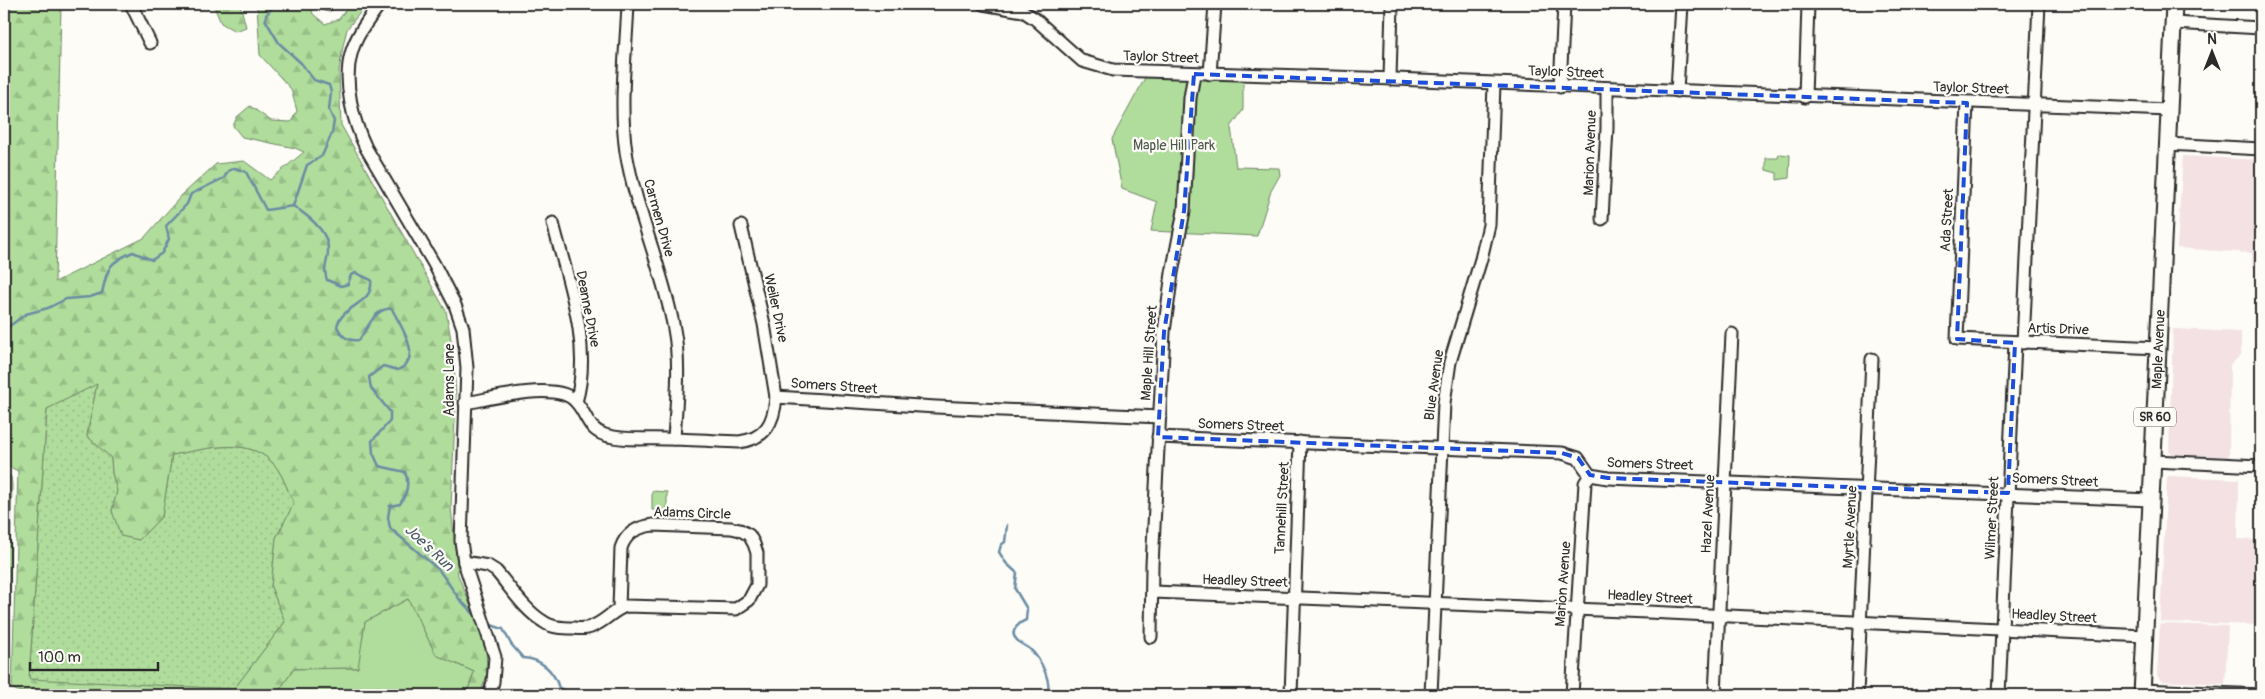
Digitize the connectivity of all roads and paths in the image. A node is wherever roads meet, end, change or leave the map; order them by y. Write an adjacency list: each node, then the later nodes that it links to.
1 (131, 4): 14 (street)
2 (380, 4): 38 (street, Adams Lane)
3 (628, 4): 41 (street, Carmen Drive)
4 (983, 4): 15 (street, Taylor Street)
5 (1214, 4): 16 (street)
6 (1392, 4): 17 (street)
7 (1564, 4): 19 (street)
8 (1682, 4): 21 (street)
9 (1808, 4): 22 (street)
10 (2039, 4): 24 (street, Wilmer Street)
11 (2174, 4): 12 (main road, Maple Avenue / SR 60)
12 (2173, 23): 13 (street); 25 (main road, Maple Avenue / SR 60)
13 (2261, 28)
14 (150, 43)
15 (1194, 74): 16 (street, Taylor Street); 39 (street, Maple Hill Street)
16 (1210, 74): 17 (street, Taylor Street)
17 (1390, 79): 18 (street, Taylor Street)
18 (1494, 84): 19 (street, Taylor Street); 43 (street, Blue Avenue)
19 (1560, 87): 20 (street, Taylor Street)
20 (1607, 89): 21 (street, Taylor Street); 28 (street, Marion Avenue)
21 (1677, 91): 22 (street, Taylor Street)
22 (1805, 97): 23 (street, Taylor Street)
23 (1967, 103): 24 (street, Taylor Street); 32 (street, Ada Street)
24 (2034, 106): 25 (street, Taylor Street); 33 (street, Wilmer Street)
25 (2169, 110): 26 (main road, Maple Avenue / SR 60)
26 (2167, 144): 27 (street); 34 (main road, Maple Avenue / SR 60)
27 (2261, 149)
28 (1602, 219)
29 (553, 223): 37 (street, Deanne Drive)
30 (740, 226): 36 (street, Weiler Drive)
31 (1732, 334): 47 (street, Hazel Avenue)
32 (1957, 339): 33 (street, Artis Drive)
33 (2019, 343): 34 (street, Artis Drive); 49 (street, Wilmer Street)
34 (2158, 348): 44 (main road, Maple Avenue / SR 60)
35 (1872, 359): 48 (street, Myrtle Avenue)
36 (776, 397): 39 (street, Somers Street); 41 (street, Somers Street)
37 (576, 402): 38 (street); 41 (street, Somers Street)
38 (465, 403): 51 (street, Adams Lane)
39 (1160, 417): 40 (street, Maple Hill Street)
40 (1158, 437): 42 (street, Somers Street); 52 (street, Maple Hill Street)
41 (674, 439)
42 (1300, 442): 43 (street, Somers Street); 53 (street, Tannehill Street)
43 (1442, 449): 46 (street, Somers Street); 54 (street, Blue Avenue)
44 (2153, 462): 45 (street); 50 (main road, Maple Avenue / SR 60)
45 (2261, 466)
46 (1590, 475): 47 (street, Somers Street); 56 (street, Marion Avenue)
47 (1724, 482): 48 (street, Somers Street); 57 (street, Hazel Avenue)
48 (1867, 487): 49 (street, Somers Street); 58 (street, Myrtle Avenue)
49 (2008, 493): 50 (street, Somers Street); 59 (street, Wilmer Street)
50 (2151, 500): 60 (main road, Maple Avenue / SR 60)
51 (464, 562): 55 (street); 63 (street, Adams Lane)
52 (1153, 592): 53 (street, Headley Street); 61 (street, Maple Hill Street)
53 (1294, 597): 54 (street, Headley Street); 64 (street, Tannehill Street)
54 (1435, 604): 56 (street, Headley Street); 65 (street, Blue Avenue)
55 (619, 608): 55 (street, Adams Circle)
56 (1577, 609): 57 (street, Headley Street); 66 (street, Marion Avenue)
57 (1718, 616): 58 (street, Headley Street); 67 (street, Hazel Avenue)
58 (1860, 623): 59 (street, Headley Street); 68 (street, Myrtle Avenue)
59 (2002, 629): 60 (street, Headley Street); 69 (street, Wilmer Street)
60 (2145, 636): 62 (main road, Maple Avenue / SR 60)
61 (1151, 637)
62 (2142, 692): 70 (street)
63 (489, 695)
64 (1291, 695)
65 (1431, 695)
66 (1572, 695)
67 (1715, 695)
68 (1857, 695)
69 (2000, 695)
70 (2261, 695)

